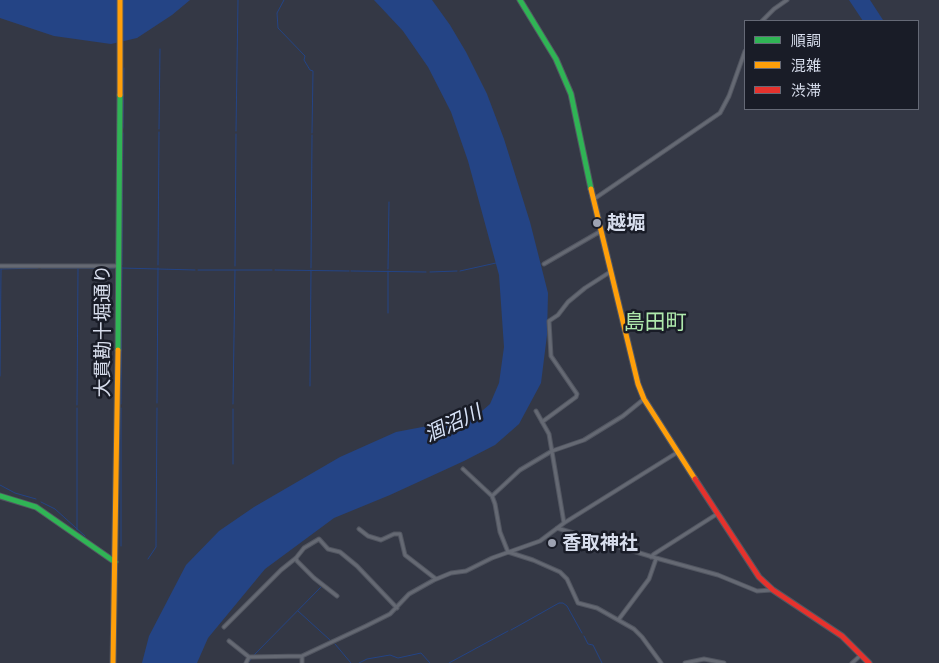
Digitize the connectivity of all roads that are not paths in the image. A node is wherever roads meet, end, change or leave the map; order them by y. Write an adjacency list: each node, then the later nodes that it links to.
1 (120, 0): 10 (street, 大貫勘十堀通り)
2 (520, 0): 6 (street)
3 (787, 0): 4 (street)
4 (763, 20)
5 (744, 53): 6 (street)
6 (594, 200): 7 (street)
7 (601, 231): 8 (street); 11 (street)
8 (544, 264)
9 (0, 266): 10 (street)
10 (119, 266): 28 (street, 大貫勘十堀通り)
11 (610, 272): 12 (street); 14 (street)
12 (644, 399): 15 (street); 16 (street)
13 (536, 411): 14 (street)
14 (542, 422): 15 (street)
15 (552, 451): 19 (street); 21 (street)
16 (678, 452): 20 (street); 21 (street)
17 (463, 469): 19 (street)
18 (0, 496): 28 (street)
19 (492, 496): 24 (street)
20 (718, 514): 25 (street); 30 (street)
21 (564, 523): 22 (street)
22 (557, 528): 24 (street); 25 (street)
23 (359, 529): 29 (street)
24 (508, 552): 29 (street); 33 (street)
25 (651, 557): 27 (street)
26 (296, 558): 31 (street); 32 (street); 34 (street)
27 (656, 558): 30 (street); 33 (street)
28 (115, 562): 39 (street, 大貫勘十堀通り)
29 (436, 579): 32 (street)
30 (773, 590): 36 (street)
31 (337, 596)
32 (397, 608): 37 (street)
33 (619, 619): 42 (street)
34 (224, 627)
35 (229, 641): 38 (street)
36 (862, 654): 45 (street); 46 (street)
37 (302, 656): 38 (street); 41 (street)
38 (249, 657): 40 (street)
39 (113, 663)
40 (246, 663)
41 (302, 663)
42 (661, 663)
43 (685, 663): 44 (street)
44 (724, 663)
45 (852, 663)
46 (869, 663)

